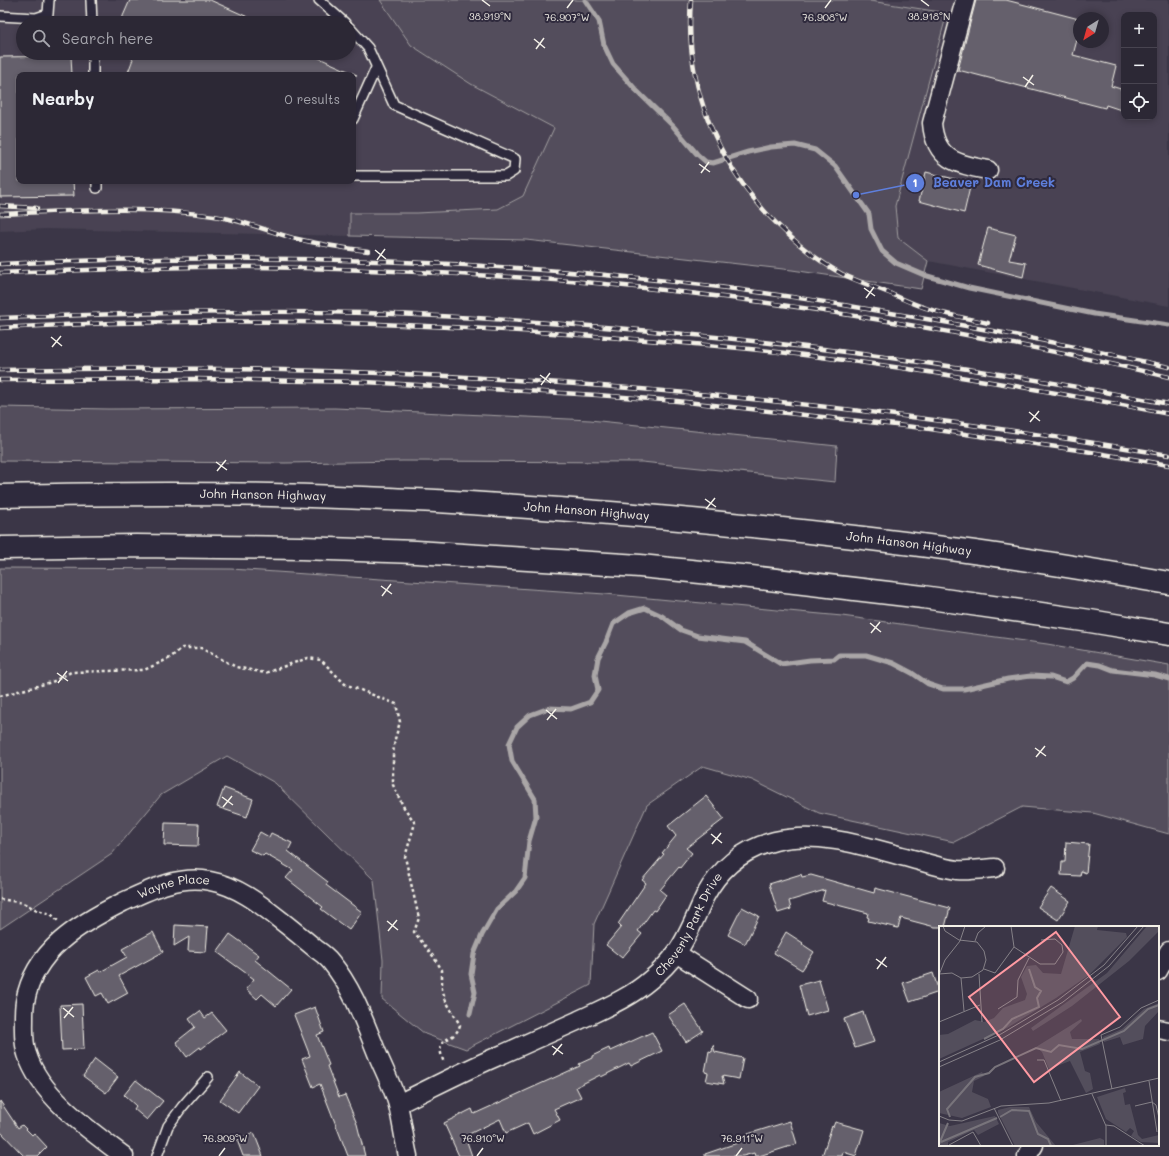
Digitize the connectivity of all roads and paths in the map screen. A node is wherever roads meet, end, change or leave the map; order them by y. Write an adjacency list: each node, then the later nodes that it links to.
1 (49, 0): 6 (lane)
2 (91, 0): 7 (lane)
3 (319, 0): 8 (lane)
4 (965, 0): 15 (street)
5 (0, 16): 9 (lane)
6 (42, 16)
7 (92, 16)
8 (337, 16)
9 (16, 17)
10 (356, 35): 12 (lane)
11 (93, 60): 13 (lane)
12 (376, 68): 14 (lane); 16 (lane)
13 (93, 72)
14 (356, 112)
15 (988, 170)
16 (356, 176)
17 (0, 496): 19 (highway, John Hanson Highway)
18 (0, 548): 20 (highway)
19 (1169, 583)
20 (1169, 634)
21 (0, 696): 31 (path)
22 (995, 868): 26 (street, Cheverly Park Drive)
23 (0, 899): 24 (path)
24 (61, 926)
25 (1169, 951): 27 (street)
26 (676, 952): 28 (street); 33 (street, Cheverly Park Drive)
27 (1159, 969)
28 (748, 999)
29 (1159, 1029): 30 (street)
30 (1169, 1031)
31 (447, 1067)
32 (208, 1077): 36 (lane)
33 (398, 1104): 35 (street, Wayne Place); 37 (street, Wayne Place)
34 (1033, 1146): 38 (street)
35 (124, 1156)
36 (157, 1156)
37 (408, 1156)
38 (1027, 1156)

